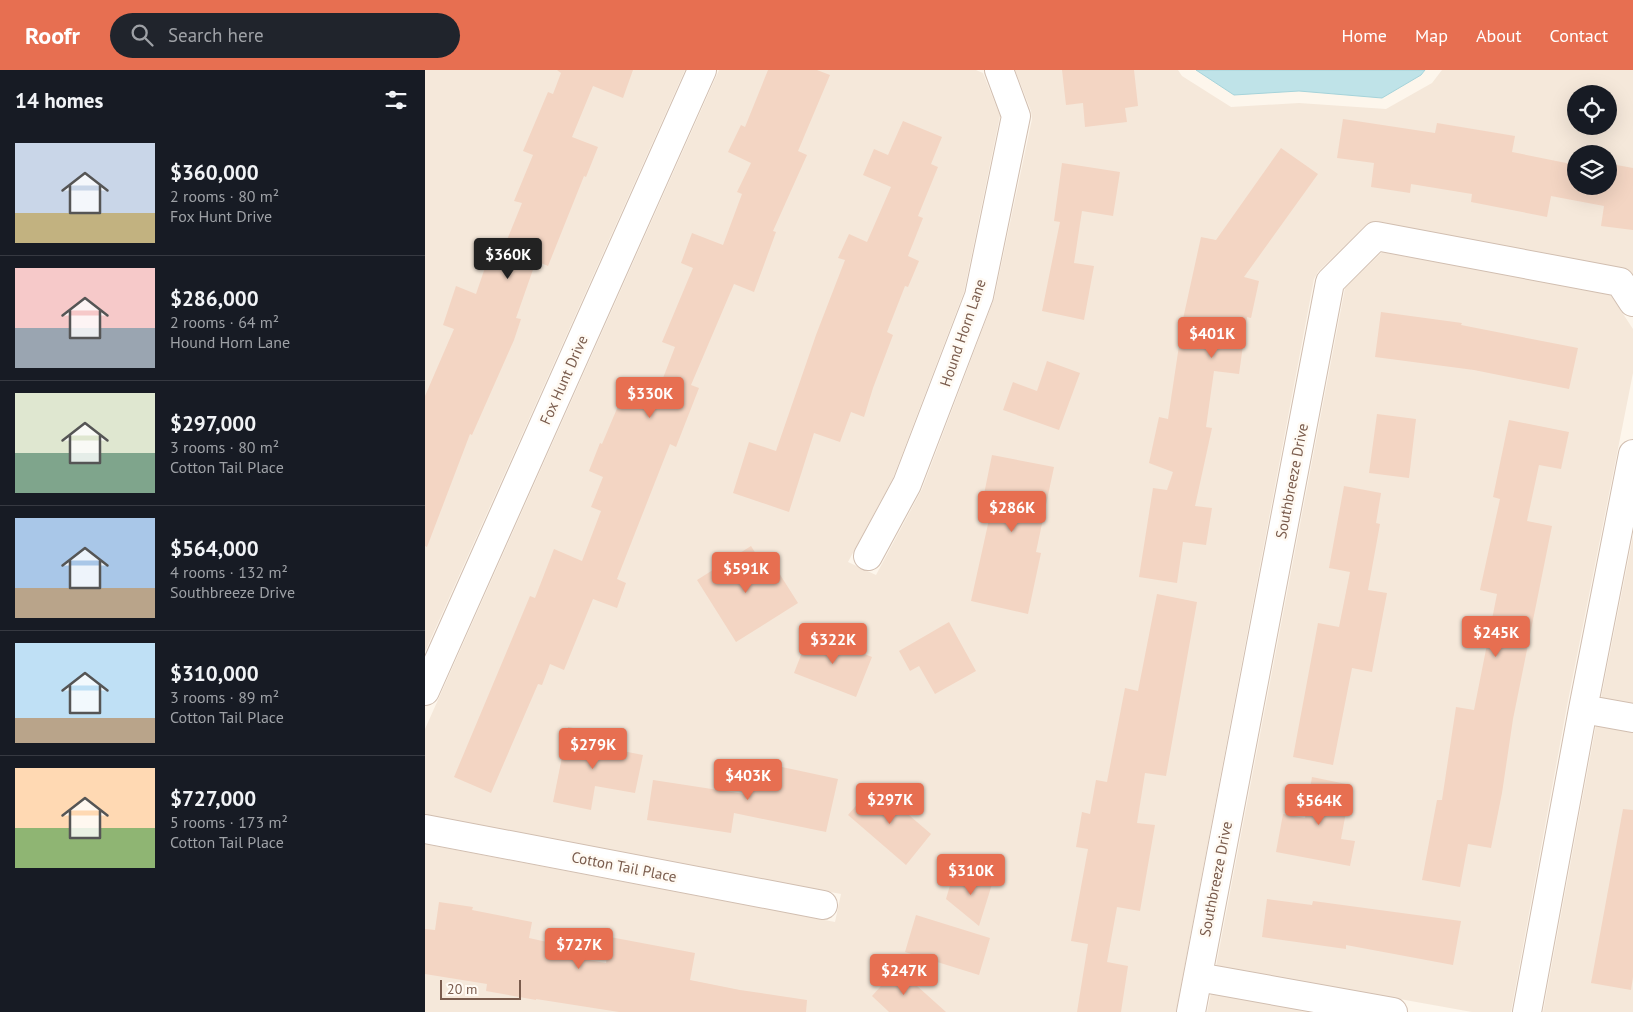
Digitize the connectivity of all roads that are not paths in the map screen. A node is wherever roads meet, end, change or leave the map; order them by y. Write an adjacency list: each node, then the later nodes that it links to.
1 (702, 70): 6 (street, Fox Hunt Drive)
2 (999, 70): 5 (street, Hound Horn Lane)
3 (1633, 302): 11 (street, Southbreeze Drive)
4 (1633, 454): 7 (street)
5 (868, 556)
6 (425, 691)
7 (1583, 709): 8 (street); 14 (street)
8 (1633, 718)
9 (425, 829): 10 (street, Cotton Tail Place)
10 (823, 905)
11 (1198, 977): 12 (street, Southbreeze Drive); 13 (street)
12 (1191, 1012)
13 (1393, 1012)
14 (1527, 1012)

